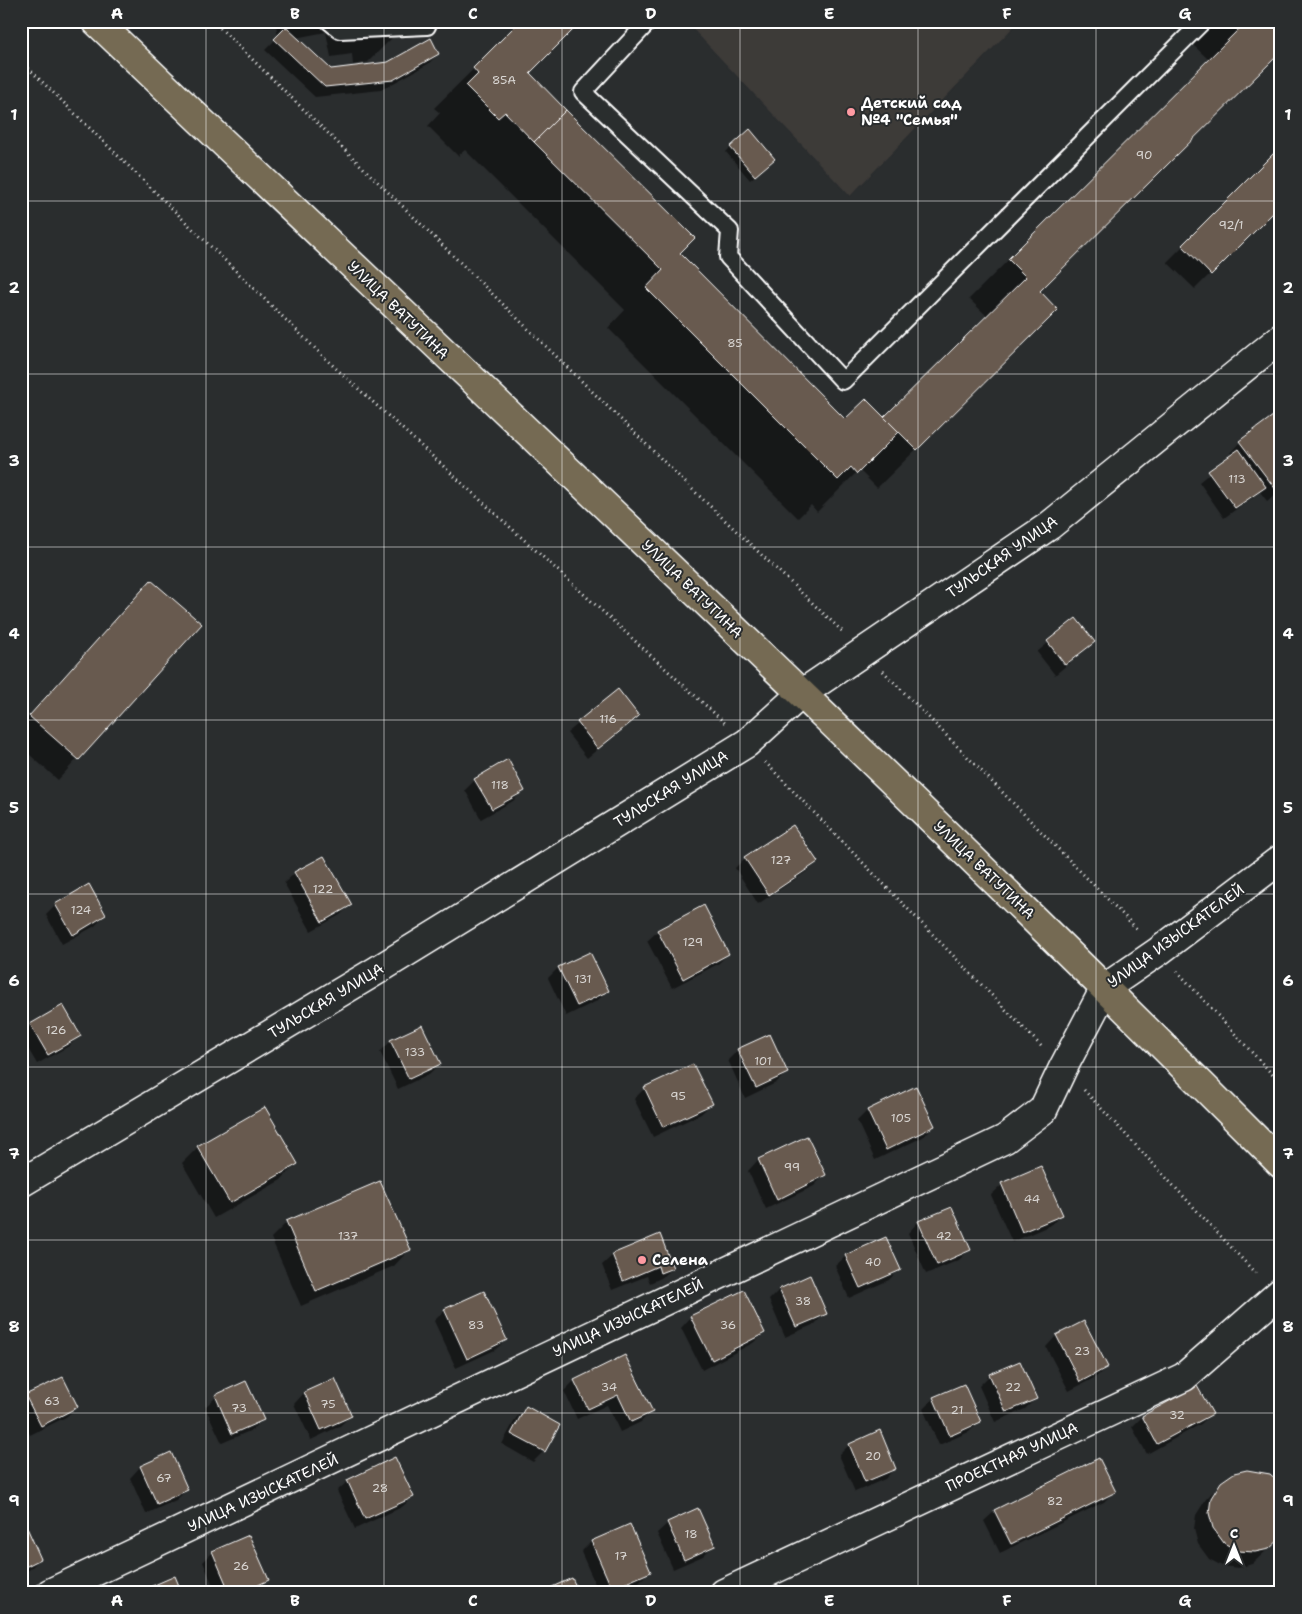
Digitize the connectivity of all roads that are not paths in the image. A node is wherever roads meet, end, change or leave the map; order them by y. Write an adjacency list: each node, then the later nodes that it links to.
1 (96, 21): 7 (main road, УЛИЦА ВАТУТИНА)
2 (329, 21): 3 (lane)
3 (429, 21)
4 (649, 21): 5 (lane)
5 (1203, 21)
6 (1281, 338): 7 (street, ТУЛЬСКАЯ УЛИЦА)
7 (801, 694): 9 (main road, УЛИЦА ВАТУТИНА); 11 (street, ТУЛЬСКАЯ УЛИЦА)
8 (1281, 859): 9 (street, УЛИЦА ИЗЫСКАТЕЛЕЙ)
9 (1105, 988): 10 (main road, УЛИЦА ВАТУТИНА); 13 (street, УЛИЦА ИЗЫСКАТЕЛЕЙ)
10 (1281, 1164)
11 (21, 1183)
12 (1279, 1295): 14 (street, ПРОЕКТНАЯ УЛИЦА)
13 (50, 1593)
14 (724, 1593)

